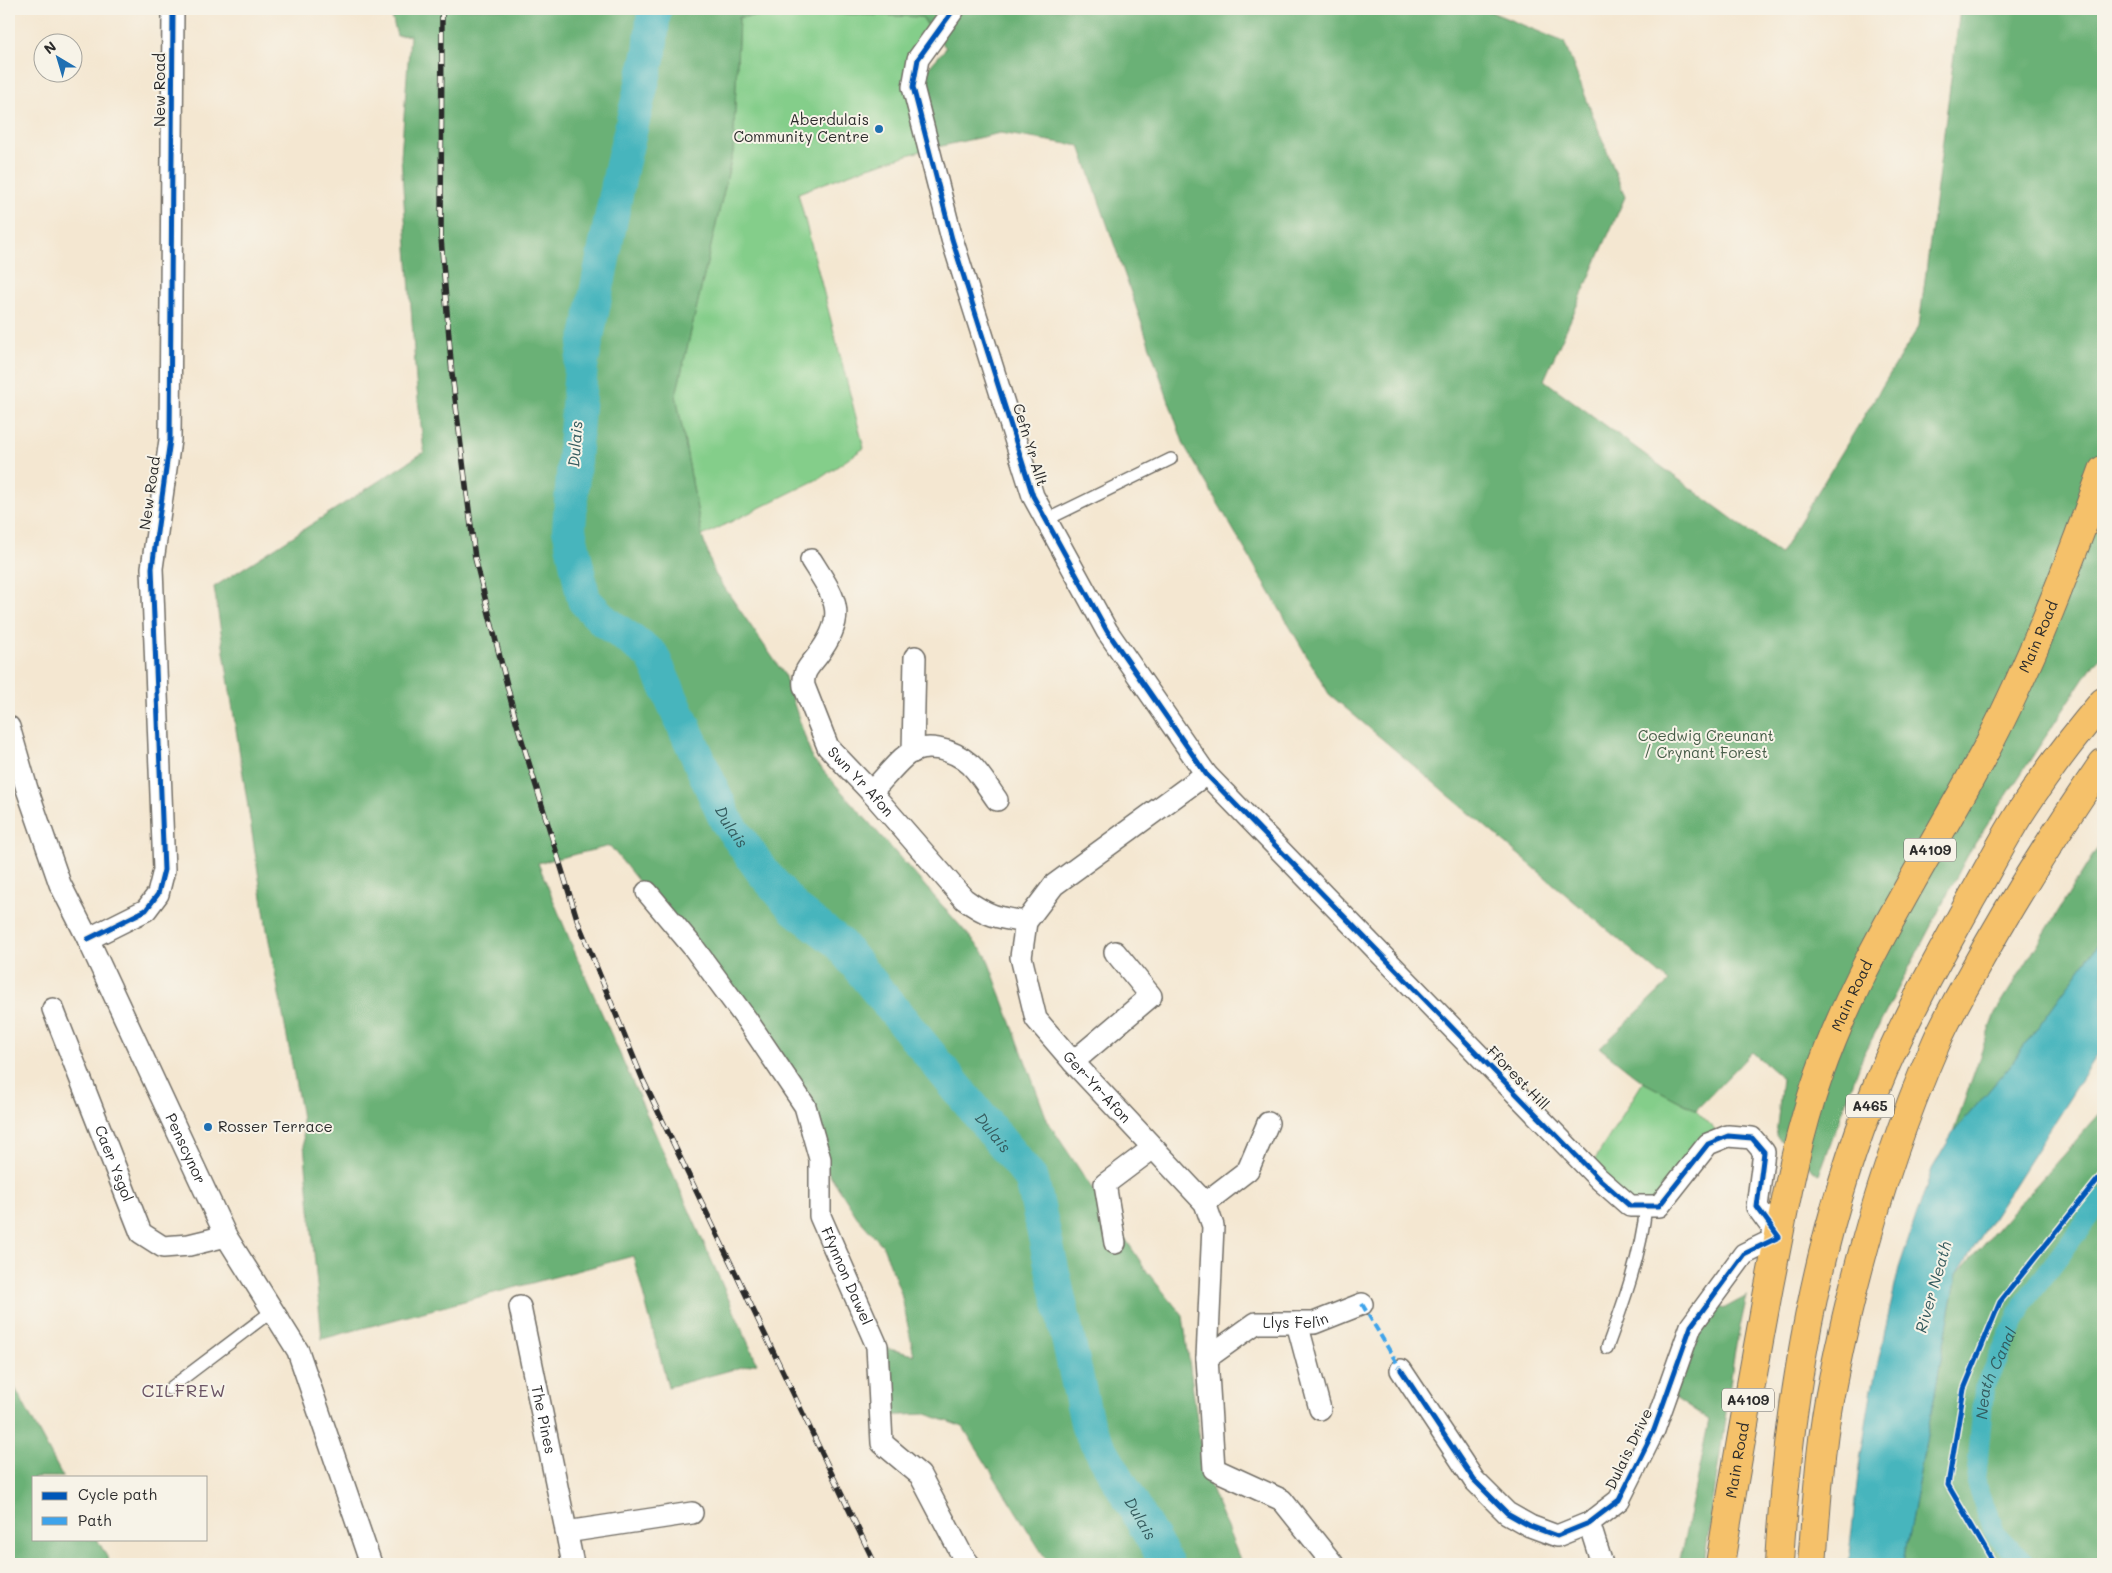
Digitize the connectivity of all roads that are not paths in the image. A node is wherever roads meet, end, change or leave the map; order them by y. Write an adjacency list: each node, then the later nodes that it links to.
1 (173, 9): 17 (street, New Road)
2 (954, 9): 5 (street, Cefn Yr Allt)
3 (1171, 459): 5 (lane)
4 (2103, 470): 26 (main road, Main Road / A4109)
5 (1046, 520): 12 (street, Cefn Yr Allt)
6 (811, 560): 13 (street, Swn Yr Afon)
7 (914, 657): 10 (street)
8 (2103, 702): 46 (main road, A465)
9 (9, 727): 17 (street, Penscynor)
10 (913, 752): 13 (street); 14 (street)
11 (2103, 763): 47 (main road, A465)
12 (1206, 774): 16 (street, Ger-Yr-Afon); 24 (street, Fforest Hill)
13 (871, 792): 16 (street, Swn Yr Afon)
14 (997, 800)
15 (647, 892): 42 (street, Ffynnon Dawel)
16 (1026, 922): 20 (street, Ger-Yr-Afon)
17 (88, 939): 25 (street, Penscynor)
18 (1115, 952): 20 (street)
19 (53, 1009): 25 (street, Caer Ysgol)
20 (1073, 1062): 22 (street, Ger-Yr-Afon)
21 (1268, 1123): 23 (street)
22 (1153, 1148): 23 (street, Ger-Yr-Afon); 27 (street)
23 (1205, 1203): 33 (street, Ger-Yr-Afon)
24 (1646, 1206): 26 (street); 32 (lane)
25 (226, 1236): 30 (street, Penscynor)
26 (1779, 1237): 38 (street, Dulais Drive); 45 (main road, Main Road / A4109)
27 (1115, 1242)
28 (1362, 1304): 31 (street, Llys Felin)
29 (520, 1307): 39 (street, The Pines)
30 (272, 1311): 35 (lane); 40 (street, Penscynor)
31 (1297, 1323): 33 (street, Llys Felin); 36 (street)
32 (1607, 1348)
33 (1207, 1358): 43 (street, Ger-Yr-Afon)
34 (1402, 1370): 38 (street, Dulais Drive)
35 (169, 1389)
36 (1320, 1409)
37 (692, 1513): 39 (street)
38 (1589, 1523): 44 (street)
39 (566, 1532): 41 (street, The Pines)
40 (371, 1564)
41 (573, 1564)
42 (969, 1564)
43 (1333, 1564)
44 (1602, 1564)
45 (1720, 1564)
46 (1779, 1564)
47 (1812, 1564)

